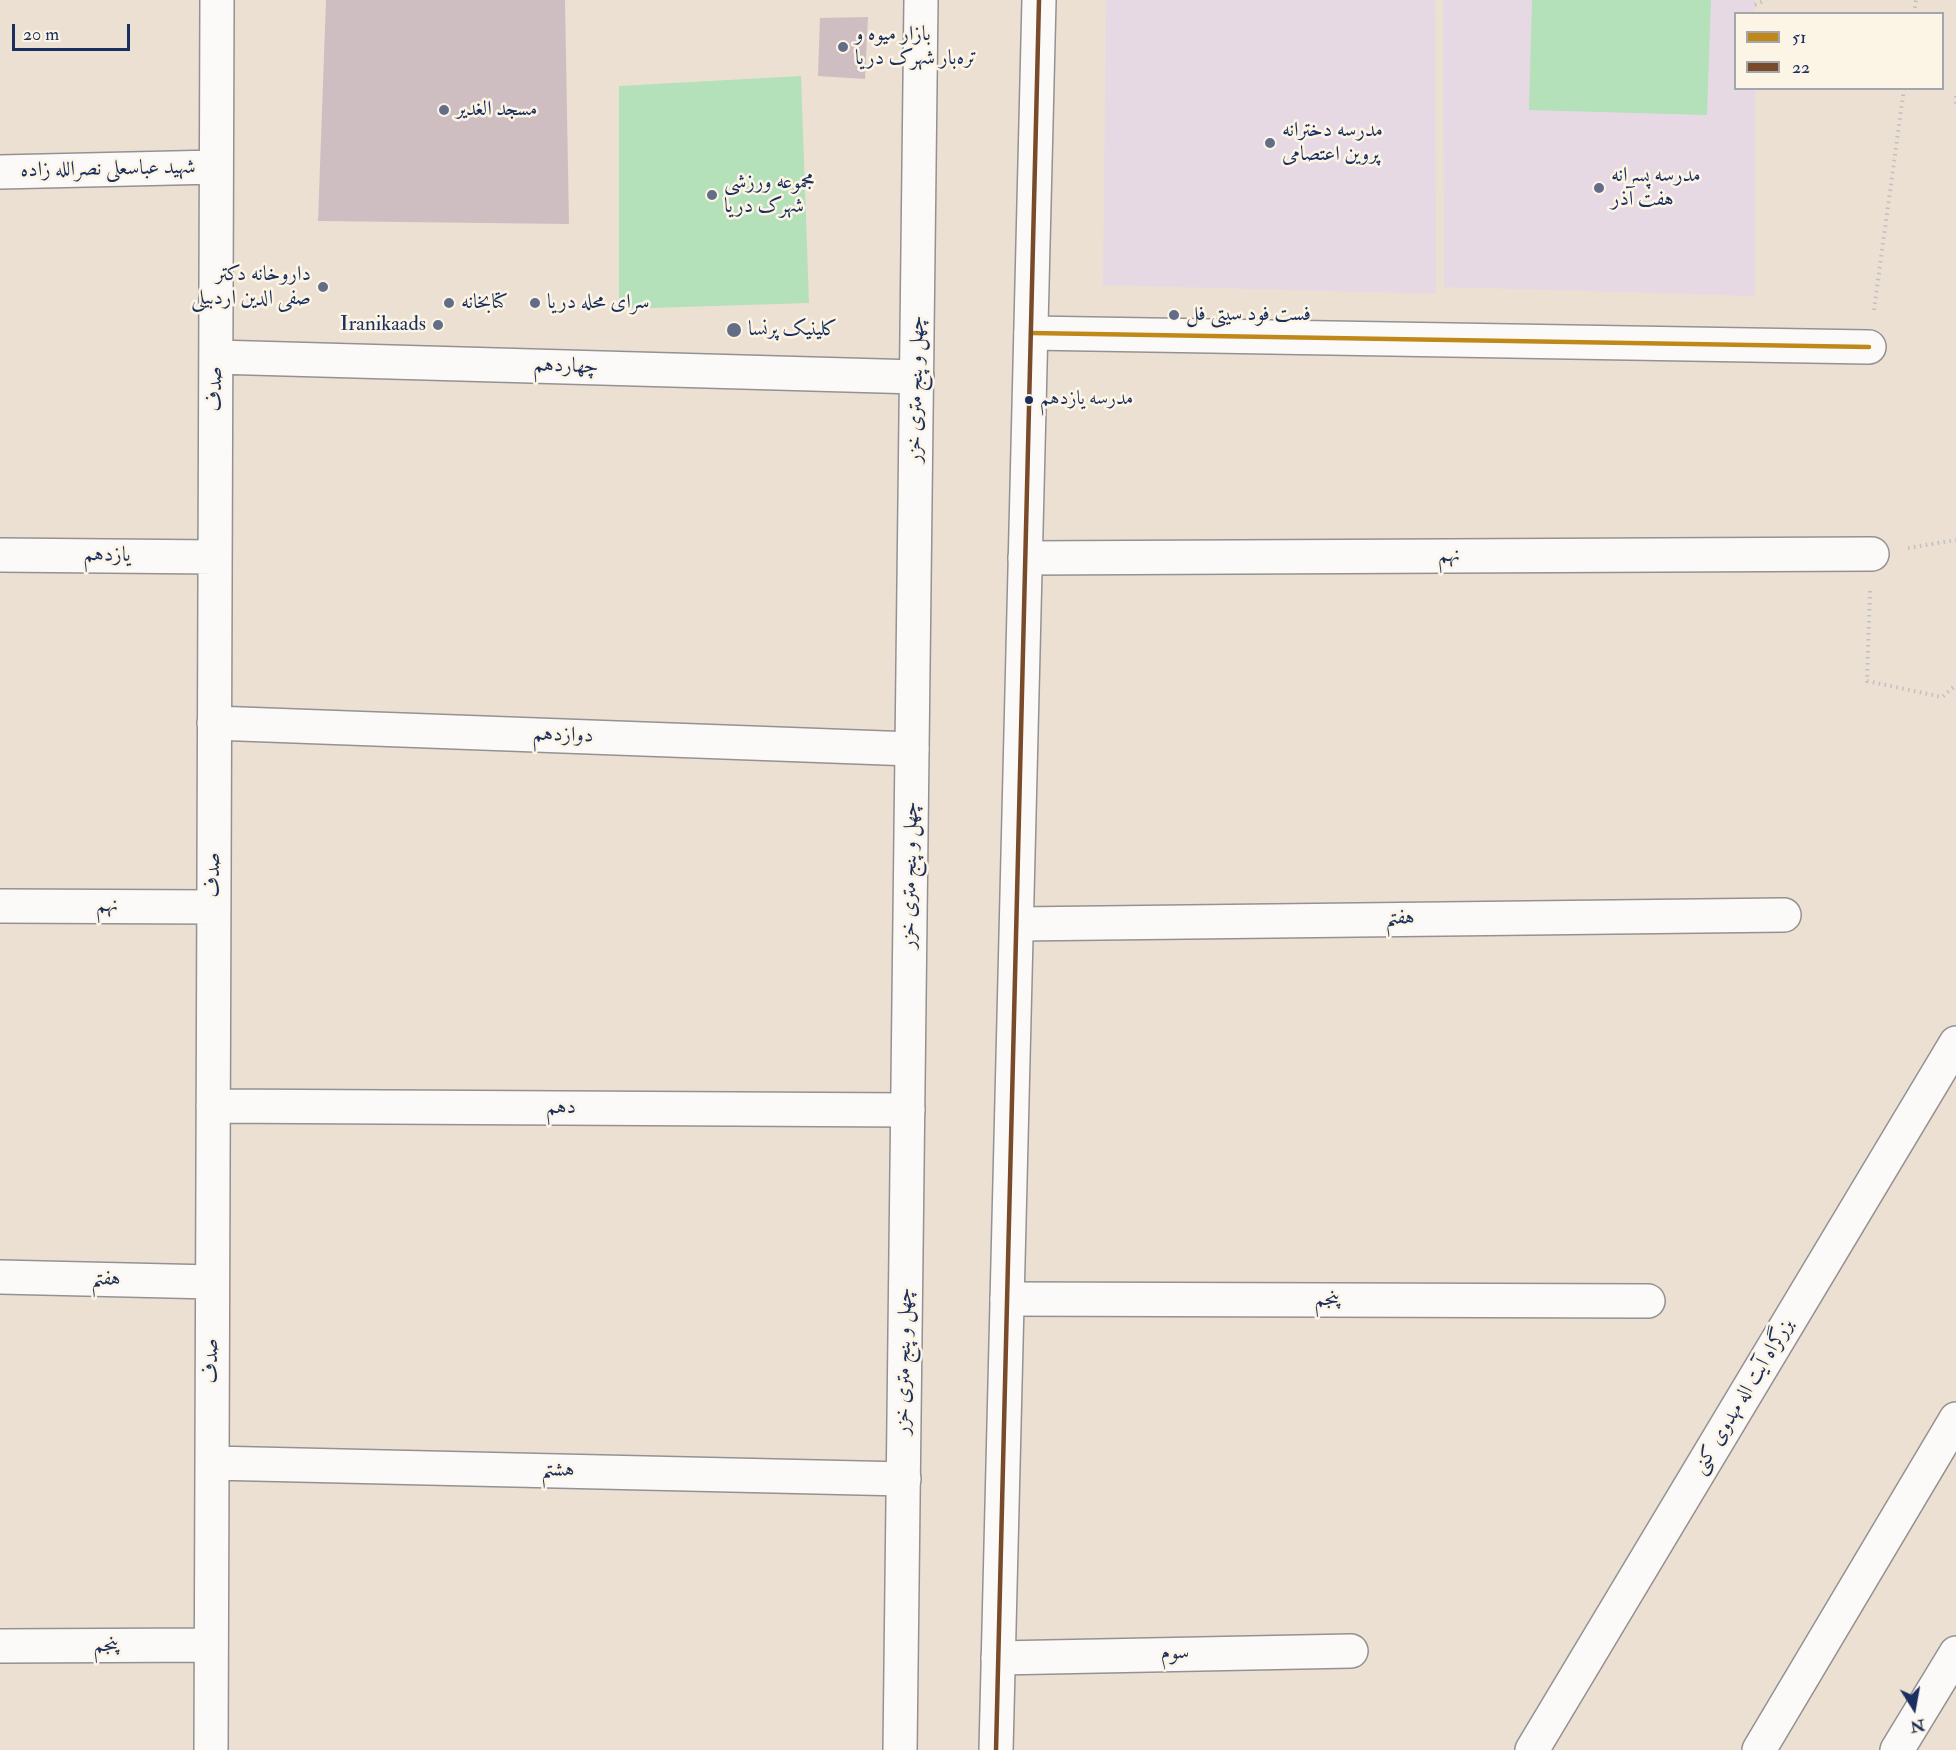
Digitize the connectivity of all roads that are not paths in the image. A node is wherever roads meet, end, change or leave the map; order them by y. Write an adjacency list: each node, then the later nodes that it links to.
1 (217, 0): 4 (main road, صدف)
2 (921, 0): 9 (main road, چهل و پنج متری خزر)
3 (1039, 0): 6 (main road)
4 (216, 167): 5 (main road, شهید عباسعلی نصرالله زاده); 8 (main road, صدف)
5 (0, 172)
6 (1031, 333): 7 (main road); 13 (main road)
7 (1869, 346)
8 (216, 357): 9 (main road, چهاردهم); 12 (main road, صدف)
9 (917, 377): 15 (main road, چهل و پنج متری خزر)
10 (1872, 554): 13 (main road, نهم)
11 (0, 555): 12 (main road, یازدهم)
12 (215, 557): 14 (main road, صدف)
13 (1025, 558): 19 (main road)
14 (214, 723): 15 (main road, دوازدهم); 17 (main road, صدف)
15 (912, 749): 22 (main road, چهل و پنج متری خزر)
16 (0, 906): 17 (main road, نهم)
17 (214, 907): 21 (main road, صدف)
18 (1784, 915): 19 (main road, هفتم)
19 (1017, 924): 25 (main road)
20 (1956, 1043): 38 (main road, بزرگراه آیت اله مهدوی کنی)
21 (213, 1106): 22 (main road, دهم); 24 (main road, صدف)
22 (908, 1110): 29 (main road, چهل و پنج متری خزر)
23 (0, 1278): 24 (main road, هفتم)
24 (212, 1282): 28 (main road, صدف)
25 (1007, 1299): 26 (main road, پنجم); 34 (main road)
26 (1648, 1301)
27 (1956, 1419): 39 (main road)
28 (212, 1463): 29 (main road, هشتم); 30 (main road, صدف)
29 (904, 1479): 36 (main road, چهل و پنج متری خزر)
30 (211, 1645): 31 (main road, پنجم); 35 (main road, صدف)
31 (0, 1646)
32 (1351, 1651): 34 (main road, سوم)
33 (1956, 1653): 40 (main road)
34 (998, 1658): 37 (main road)
35 (210, 1750)
36 (900, 1750)
37 (996, 1750)
38 (1532, 1750)
39 (1759, 1750)
40 (1897, 1750)

